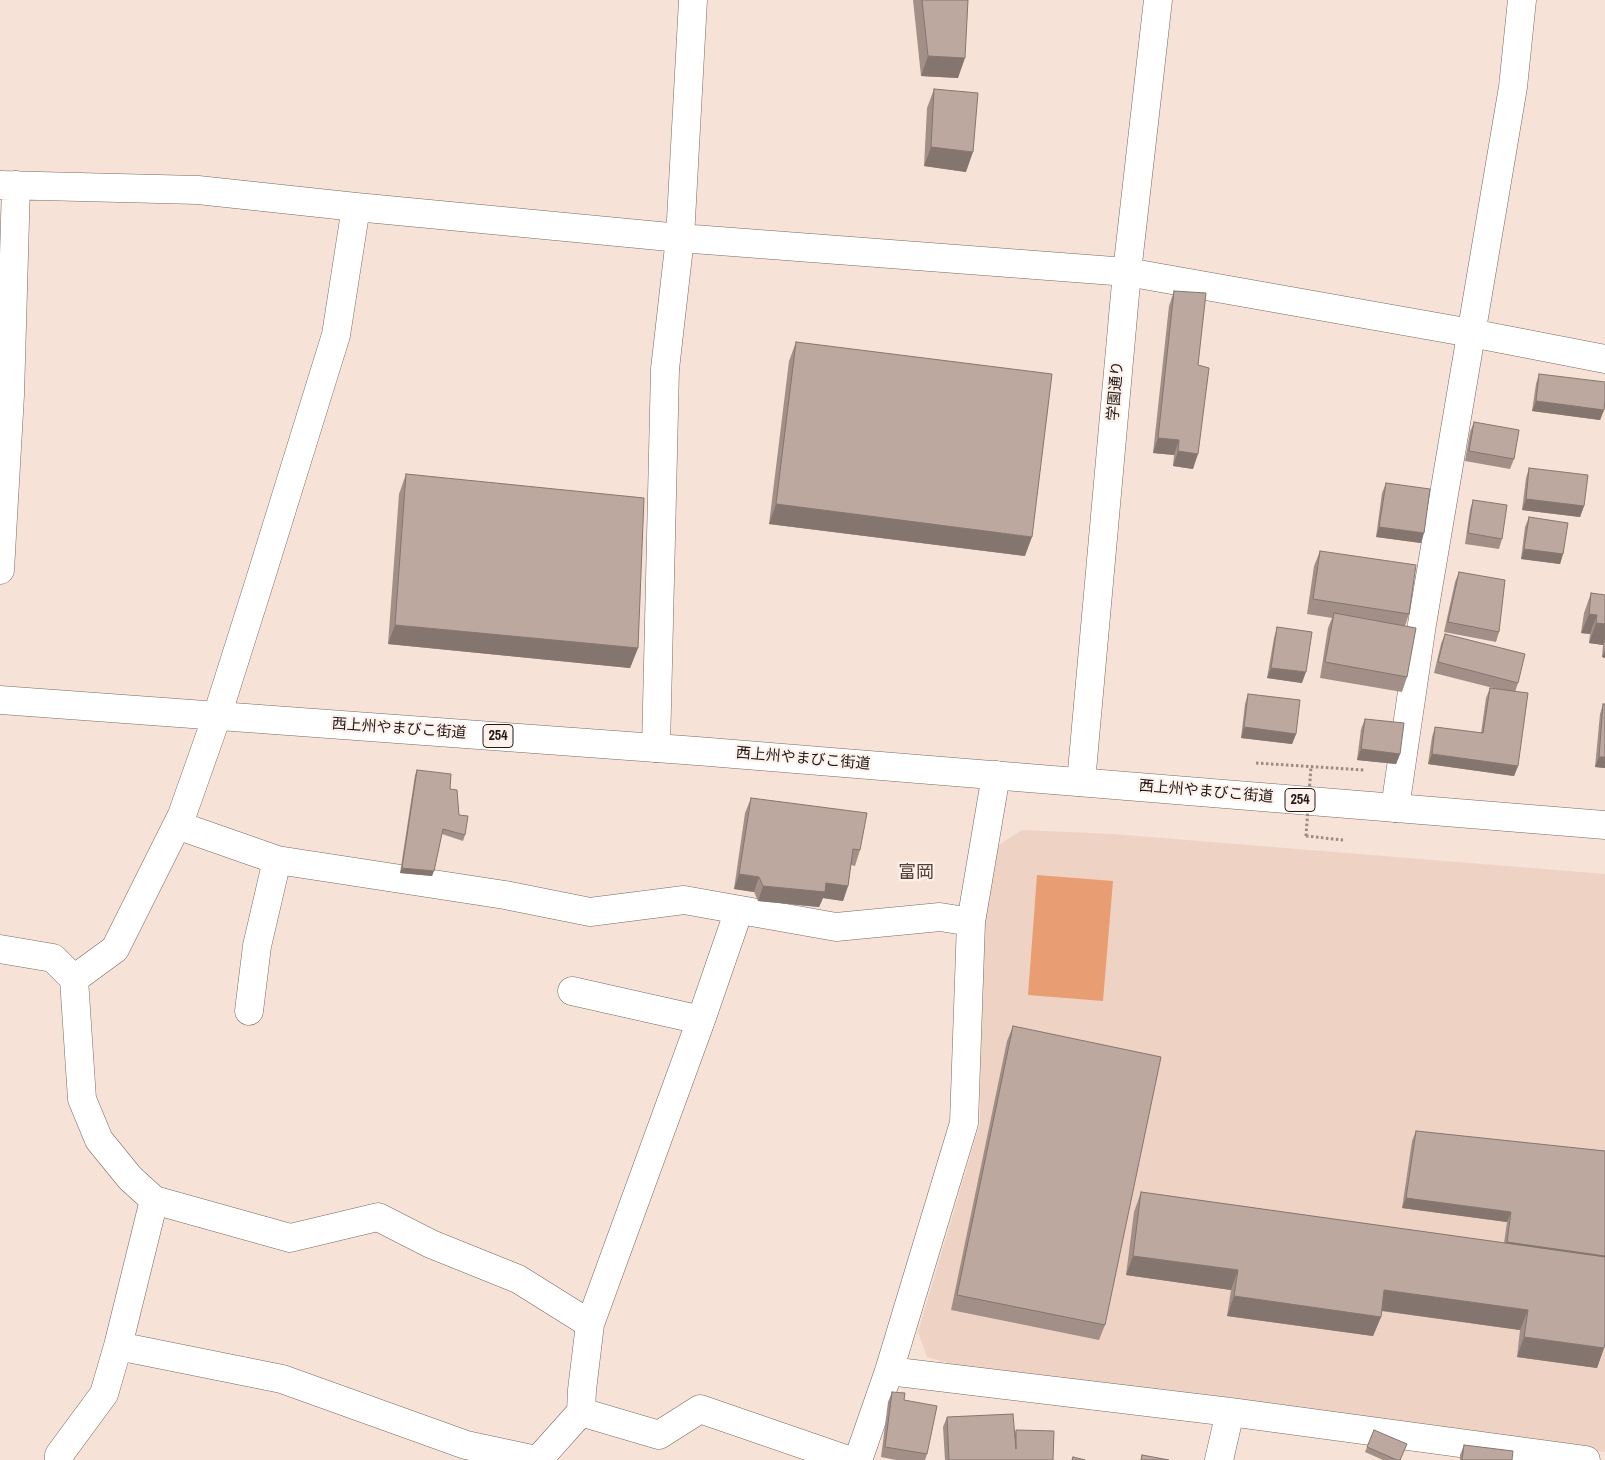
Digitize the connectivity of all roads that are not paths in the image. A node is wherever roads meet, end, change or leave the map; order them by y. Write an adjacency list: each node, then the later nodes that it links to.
1 (693, 0): 6 (main road)
2 (1158, 0): 7 (main road, 学園通り)
3 (1522, 0): 8 (main road)
4 (8, 185): 5 (main road); 10 (main road)
5 (356, 207): 6 (main road); 12 (main road)
6 (680, 238): 7 (main road); 13 (main road)
7 (1127, 272): 8 (main road); 15 (main road, 学園通り)
8 (1471, 333): 9 (main road); 16 (main road)
9 (1605, 359)
10 (0, 570)
11 (0, 700): 12 (main road, 西上州やまびこ街道 / 254)
12 (217, 716): 13 (main road, 西上州やまびこ街道 / 254); 17 (main road)
13 (656, 748): 14 (main road, 西上州やまびこ街道 / 254)
14 (996, 775): 15 (main road, 西上州やまびこ街道 / 254); 21 (main road)
15 (1082, 782): 16 (main road, 西上州やまびこ街道 / 254)
16 (1395, 808): 18 (main road, 西上州やまびこ街道 / 254)
17 (177, 825): 19 (main road); 23 (main road)
18 (1605, 825)
19 (277, 860): 20 (main road); 25 (main road)
20 (739, 910): 21 (main road); 26 (main road)
21 (971, 922): 30 (main road)
22 (0, 949): 23 (main road)
23 (74, 979): 27 (main road)
24 (572, 991): 26 (main road)
25 (249, 1011)
26 (701, 1020): 28 (main road)
27 (154, 1200): 28 (main road); 29 (main road)
28 (590, 1324): 31 (main road)
29 (118, 1346): 33 (main road); 35 (main road)
30 (889, 1371): 32 (main road); 38 (main road)
31 (581, 1412): 36 (main road); 37 (main road)
32 (1230, 1412): 34 (main road); 39 (main road)
33 (462, 1452): 36 (main road)
34 (1528, 1456): 40 (main road)
35 (59, 1460)
36 (537, 1460)
37 (848, 1460)
38 (858, 1460)
39 (1219, 1460)
40 (1586, 1460)

